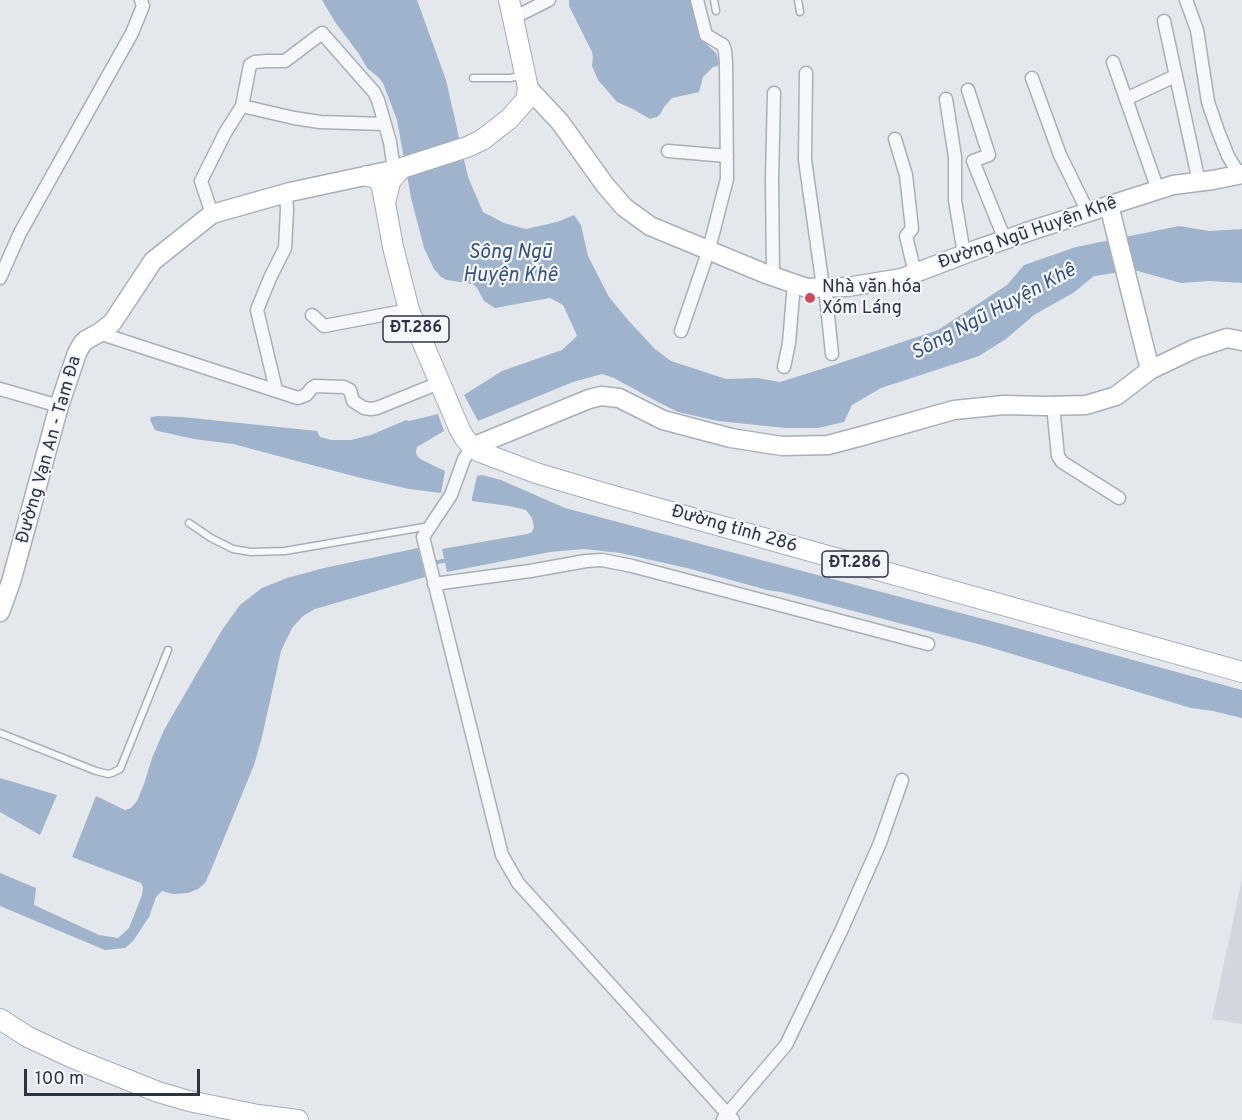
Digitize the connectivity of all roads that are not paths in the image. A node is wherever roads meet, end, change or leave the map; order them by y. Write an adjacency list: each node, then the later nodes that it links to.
1 (141, 0): 41 (street)
2 (549, 0): 7 (street)
3 (698, 0): 25 (street)
4 (714, 0): 8 (lane)
5 (798, 0): 9 (lane)
6 (1186, 0): 27 (street)
7 (511, 9): 16 (main road)
8 (716, 11)
9 (800, 12)
10 (1164, 21): 13 (street)
11 (1113, 62): 20 (street)
12 (806, 73): 43 (street)
13 (1175, 76): 20 (street); 29 (street)
14 (473, 78): 16 (lane)
15 (1032, 78): 34 (street)
16 (527, 81): 26 (main road); 37 (street, Đường Ngũ Huyện Khê)
17 (968, 90): 36 (street)
18 (774, 93): 40 (street)
19 (946, 99): 38 (street)
20 (1126, 99): 30 (street)
21 (242, 106): 22 (street); 22 (street); 35 (street)
22 (385, 124): 26 (street)
23 (895, 139): 39 (street)
24 (668, 151): 25 (street)
25 (728, 156): 37 (street)
26 (398, 169): 28 (street, Đường Vạn An - Tam Đa); 32 (main road, ĐT.286)
27 (1241, 175): 29 (street, Đường Ngũ Huyện Khê)
28 (367, 176): 31 (street, Đường Vạn An - Tam Đa); 32 (main road, ĐT.286)
29 (1199, 182): 30 (street, Đường Ngũ Huyện Khê)
30 (1158, 190): 33 (street, Đường Ngũ Huyện Khê)
31 (286, 193): 35 (street, Đường Vạn An - Tam Đa); 54 (street)
32 (386, 202): 44 (main road, ĐT.286)
33 (1111, 211): 34 (street, Đường Ngũ Huyện Khê); 51 (street)
34 (1088, 212): 36 (street, Đường Ngũ Huyện Khê)
35 (212, 214): 47 (street, Đường Vạn An - Tam Đa)
36 (1005, 240): 38 (street, Đường Ngũ Huyện Khê)
37 (709, 249): 40 (street, Đường Ngũ Huyện Khê); 46 (street)
38 (964, 254): 39 (street, Đường Ngũ Huyện Khê)
39 (915, 273): 43 (street, Đường Ngũ Huyện Khê)
40 (773, 276): 42 (street, Đường Ngũ Huyện Khê)
41 (0, 278)
42 (794, 283): 43 (street, Đường Ngũ Huyện Khê); 50 (street)
43 (824, 287): 49 (street)
44 (409, 310): 45 (street); 52 (main road, ĐT.286)
45 (312, 315)
46 (681, 331)
47 (99, 333): 54 (street); 55 (street, Đường Vạn An - Tam Đa)
48 (1242, 340): 51 (street)
49 (832, 354)
50 (784, 367)
51 (1150, 370): 56 (street)
52 (439, 383): 54 (street); 57 (main road, ĐT.286)
53 (0, 389): 55 (street)
54 (276, 390)
55 (60, 406): 62 (street, Đường Vạn An - Tam Đa)
56 (1053, 406): 57 (street); 58 (street)
57 (472, 447): 60 (street); 67 (main road, Đường tỉnh 286 / ĐT.286)
58 (1119, 498)
59 (189, 523): 60 (lane)
60 (430, 526): 61 (street)
61 (433, 580): 65 (street); 71 (street)
62 (11, 582): 63 (street); 64 (street, Đường Vạn An - Tam Đa)
63 (0, 600)
64 (0, 612)
65 (928, 644)
66 (168, 650): 68 (lane)
67 (1242, 672)
68 (0, 733)
69 (902, 780): 71 (street)
70 (0, 1019): 72 (main road)
71 (728, 1118)
72 (298, 1120)

